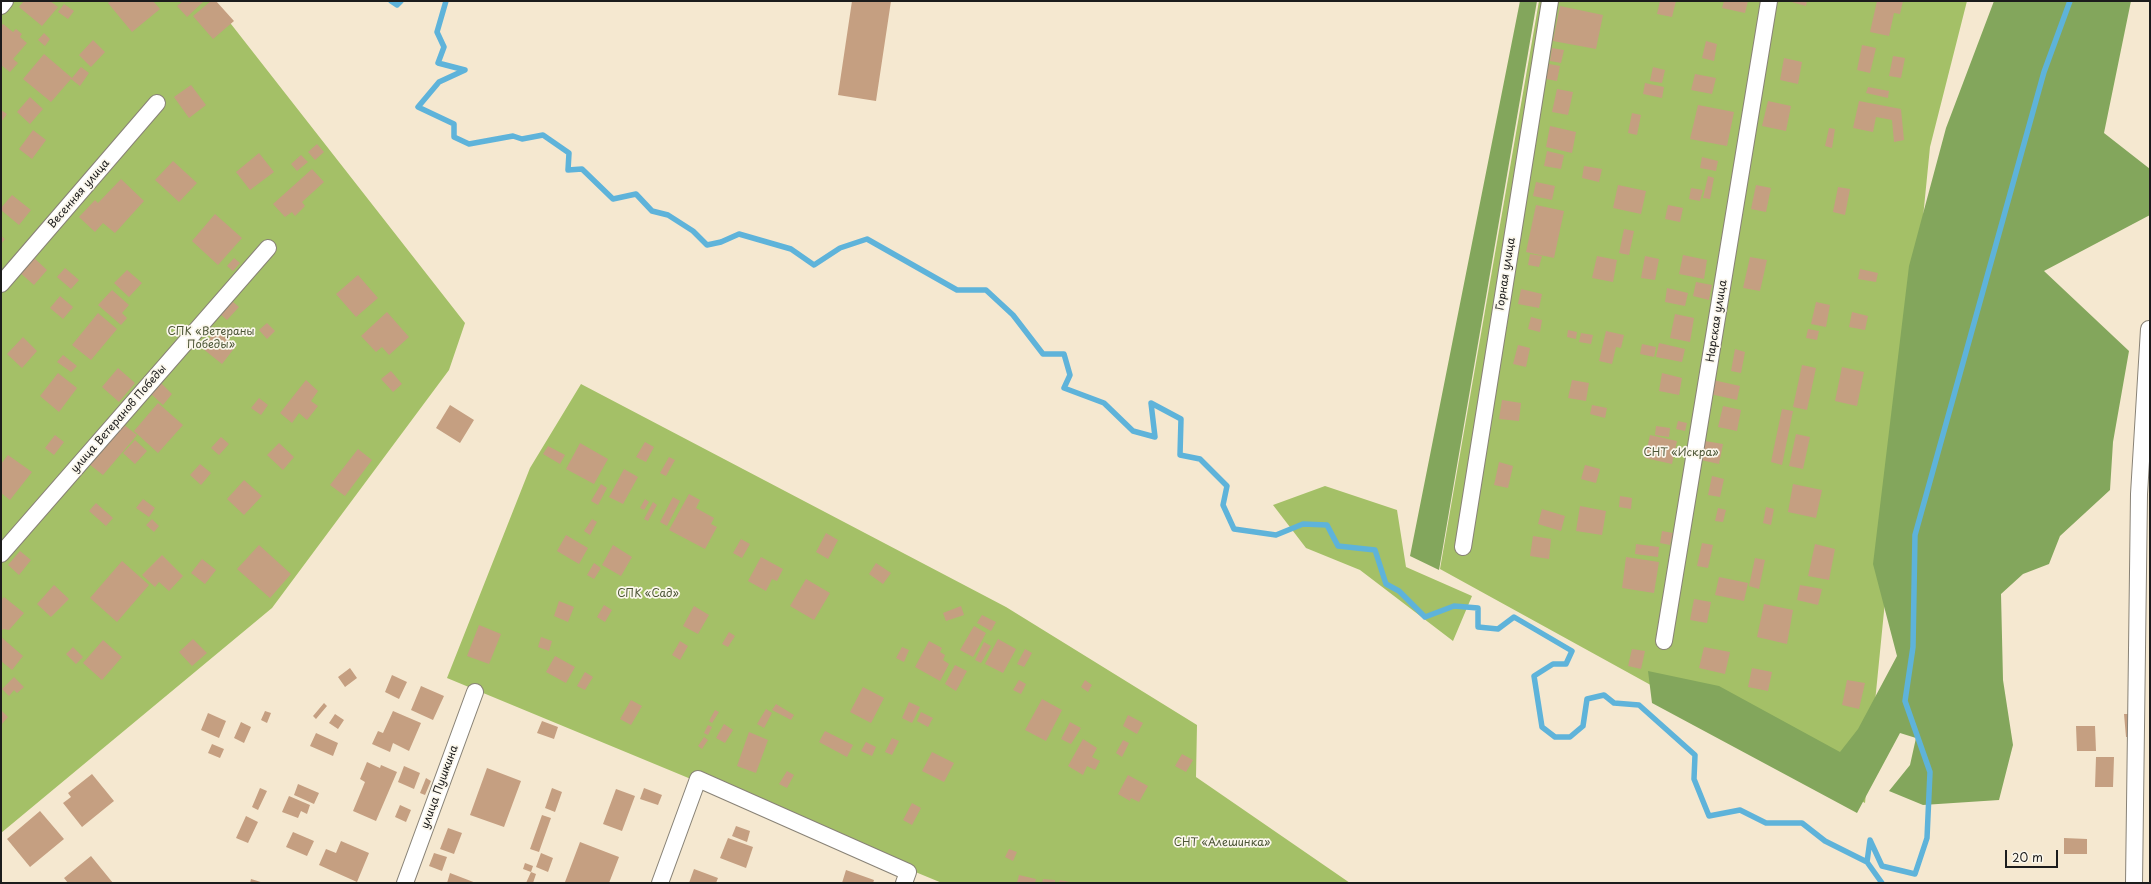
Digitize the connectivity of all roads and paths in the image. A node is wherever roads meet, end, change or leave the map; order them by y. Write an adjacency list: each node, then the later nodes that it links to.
1 (5, 1): 4 (street)
2 (1550, 1): 9 (street, Горная улица)
3 (1769, 1): 11 (street, Нарская улица)
4 (1, 6)
5 (157, 104): 7 (street, Весенняя улица)
6 (268, 248): 10 (street, улица Ветеранов Победы)
7 (1, 284)
8 (2149, 329): 16 (street)
9 (1463, 547)
10 (1, 554)
11 (1664, 641)
12 (475, 692): 14 (street, улица Пушкина)
13 (906, 877): 15 (street)
14 (405, 883)
15 (660, 883)
16 (2134, 883)

